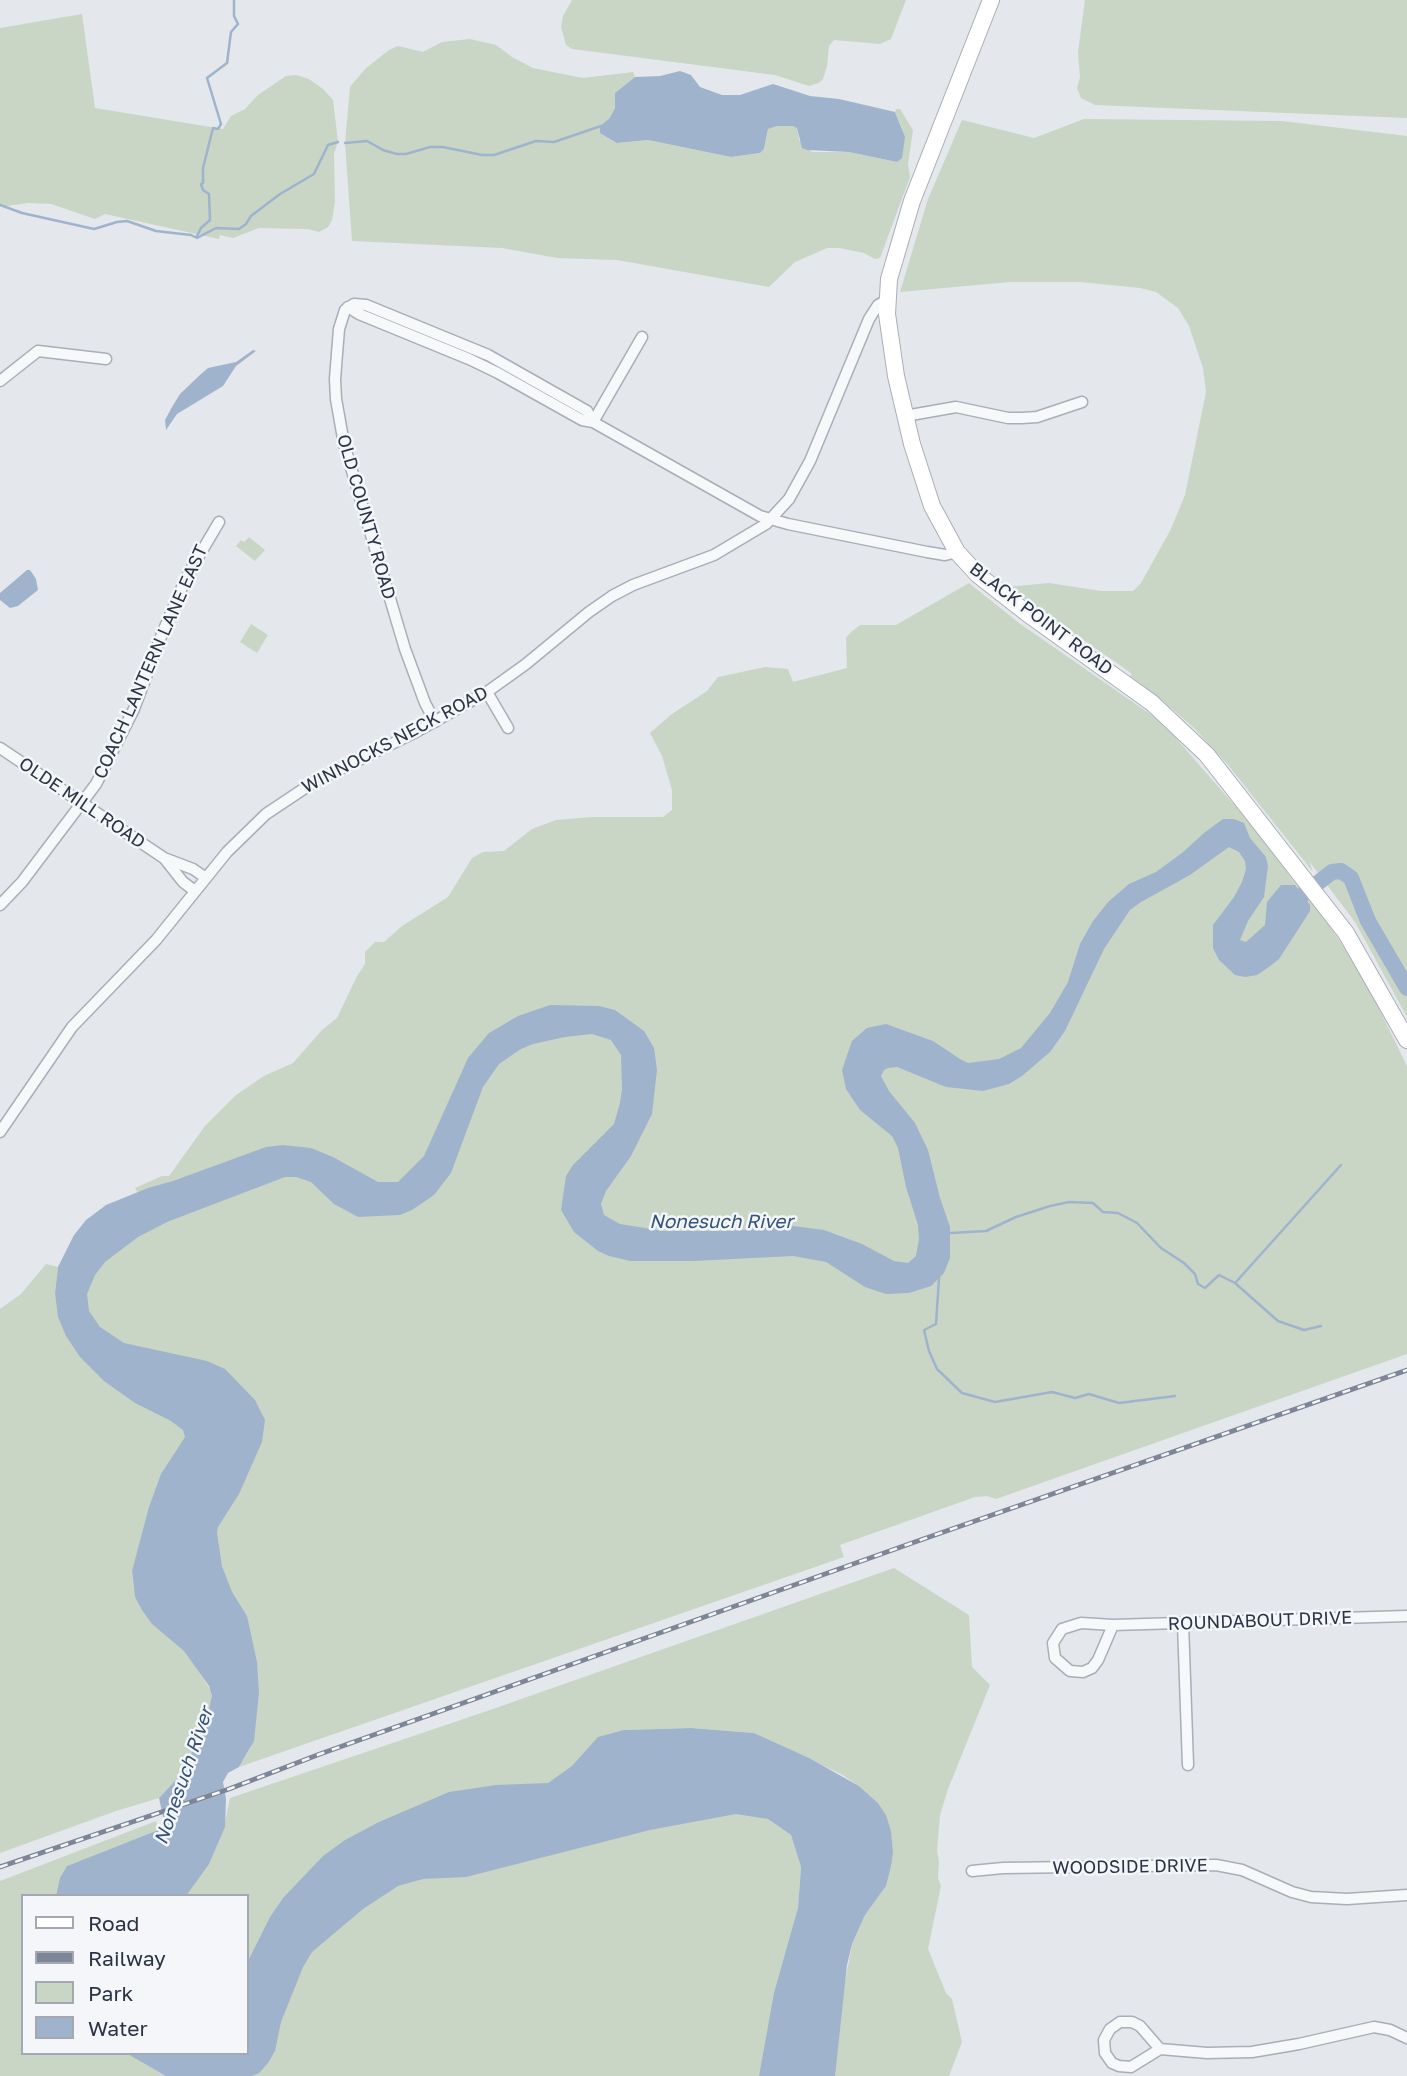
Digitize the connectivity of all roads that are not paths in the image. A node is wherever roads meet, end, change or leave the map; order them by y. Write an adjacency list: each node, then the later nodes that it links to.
1 (991, 0): 2 (main road, BLACK POINT ROAD)
2 (887, 300): 7 (main road, BLACK POINT ROAD); 9 (street, WINNOCKS NECK ROAD)
3 (642, 337): 8 (street)
4 (106, 359): 5 (street)
5 (0, 382)
6 (1082, 402): 7 (street)
7 (905, 416): 11 (main road, BLACK POINT ROAD)
8 (593, 422): 9 (street, OLD COUNTY ROAD); 13 (street, OLD COUNTY ROAD)
9 (770, 520): 11 (street, OLD COUNTY ROAD); 12 (street, WINNOCKS NECK ROAD)
10 (219, 522): 16 (street, COACH LANTERN LANE EAST)
11 (957, 552): 21 (main road, BLACK POINT ROAD)
12 (487, 692): 13 (street, WINNOCKS NECK ROAD); 14 (street)
13 (435, 722): 18 (street, WINNOCKS NECK ROAD)
14 (508, 728)
15 (0, 748): 16 (street, OLDE MILL ROAD)
16 (83, 803): 17 (street, OLDE MILL ROAD); 20 (street, COACH LANTERN LANE EAST)
17 (164, 858): 18 (street, OLDE MILL ROAD); 19 (street, OLDE MILL ROAD)
18 (206, 878): 19 (street, WINNOCKS NECK ROAD)
19 (195, 891): 22 (street, WINNOCKS NECK ROAD)
20 (0, 905)
21 (1407, 1040)
22 (0, 1132)
23 (1407, 1616): 24 (street, ROUNDABOUT DRIVE)
24 (1183, 1623): 25 (street, ROUNDABOUT DRIVE); 26 (street)
25 (1113, 1625): 25 (street, ROUNDABOUT DRIVE)
26 (1188, 1766)
27 (972, 1871): 28 (street, WOODSIDE DRIVE)
28 (1407, 1895)
29 (1407, 2038): 30 (street)
30 (1160, 2049): 30 (street)

